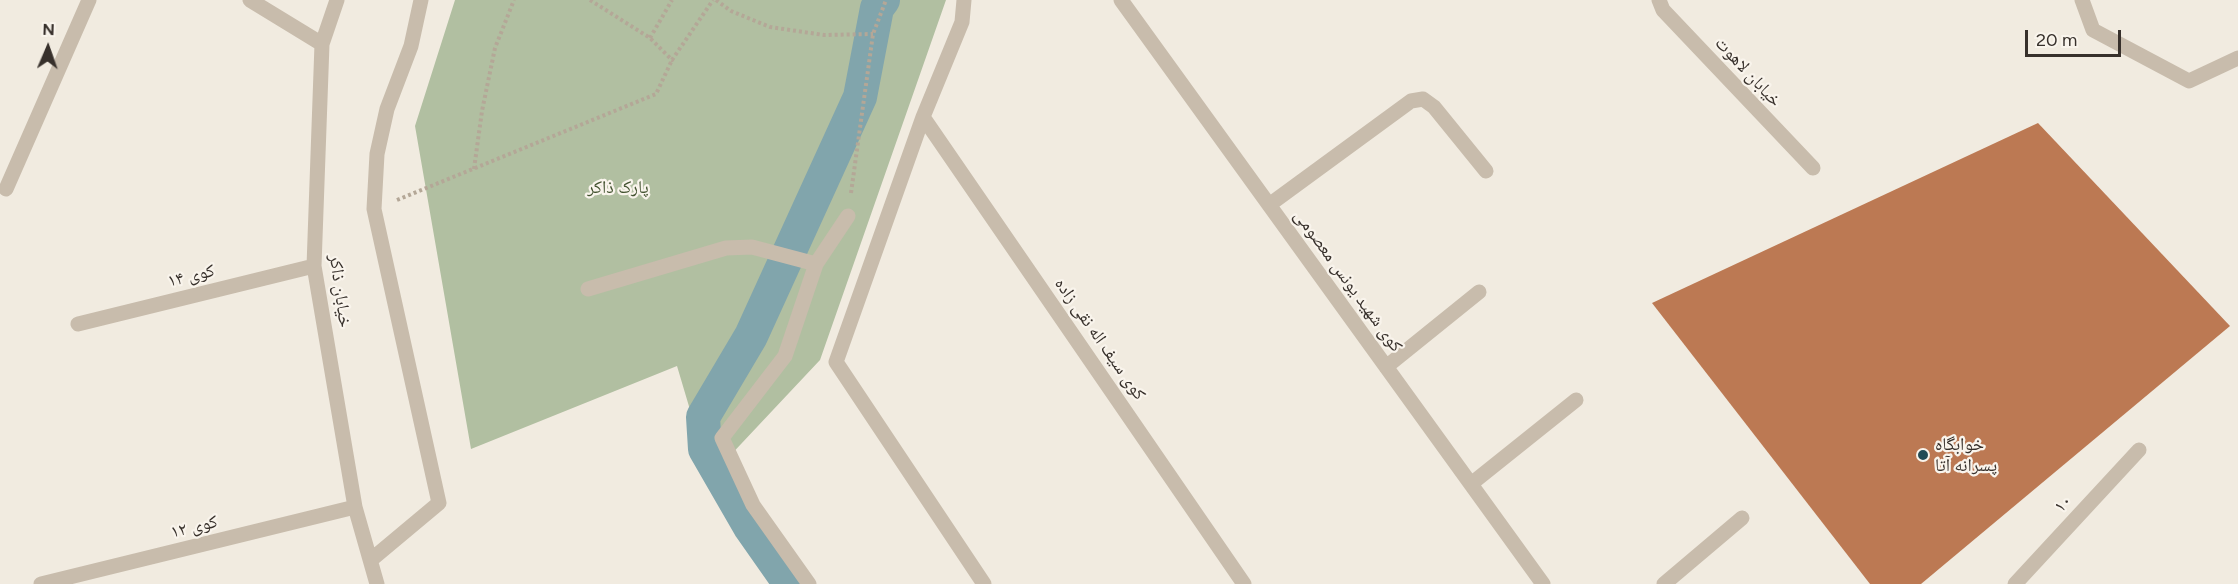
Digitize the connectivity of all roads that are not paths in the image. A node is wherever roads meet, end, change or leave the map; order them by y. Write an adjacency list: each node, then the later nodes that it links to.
1 (89, 0): 14 (street)
2 (250, 0): 9 (street)
3 (337, 0): 9 (street, خیابان ذاکر)
4 (421, 0): 28 (street)
5 (964, 0): 11 (street)
6 (1121, 0): 15 (street, کوی شهید یونس معصومی)
7 (1659, 0): 12 (street, خیابان لاهوت)
8 (2082, 0): 10 (street)
9 (322, 44): 18 (street, خیابان ذاکر)
10 (2238, 58)
11 (923, 117): 32 (street); 33 (street, کوی سیف اله نقی زاده)
12 (1813, 168)
13 (1486, 171): 15 (street)
14 (6, 189)
15 (1269, 205): 22 (street, کوی شهید یونس معصومی)
16 (848, 216): 17 (street)
17 (816, 264): 19 (street); 31 (street)
18 (314, 266): 21 (street, کوی ۱۴); 26 (street, خیابان ذاکر)
19 (588, 289)
20 (1479, 292): 22 (street)
21 (78, 324)
22 (1386, 367): 25 (street, کوی شهید یونس معصومی)
23 (1576, 400): 25 (street)
24 (2139, 450): 36 (street, ۱۰)
25 (1471, 484): 34 (street, کوی شهید یونس معصومی)
26 (356, 507): 28 (street, خیابان ذاکر); 29 (street, کوی ۱۲)
27 (1742, 518): 35 (street)
28 (372, 559): 30 (street, خیابان ذاکر)
29 (41, 584)
30 (377, 584)
31 (809, 584)
32 (984, 584)
33 (1244, 584)
34 (1543, 584)
35 (1664, 584)
36 (2015, 584)

